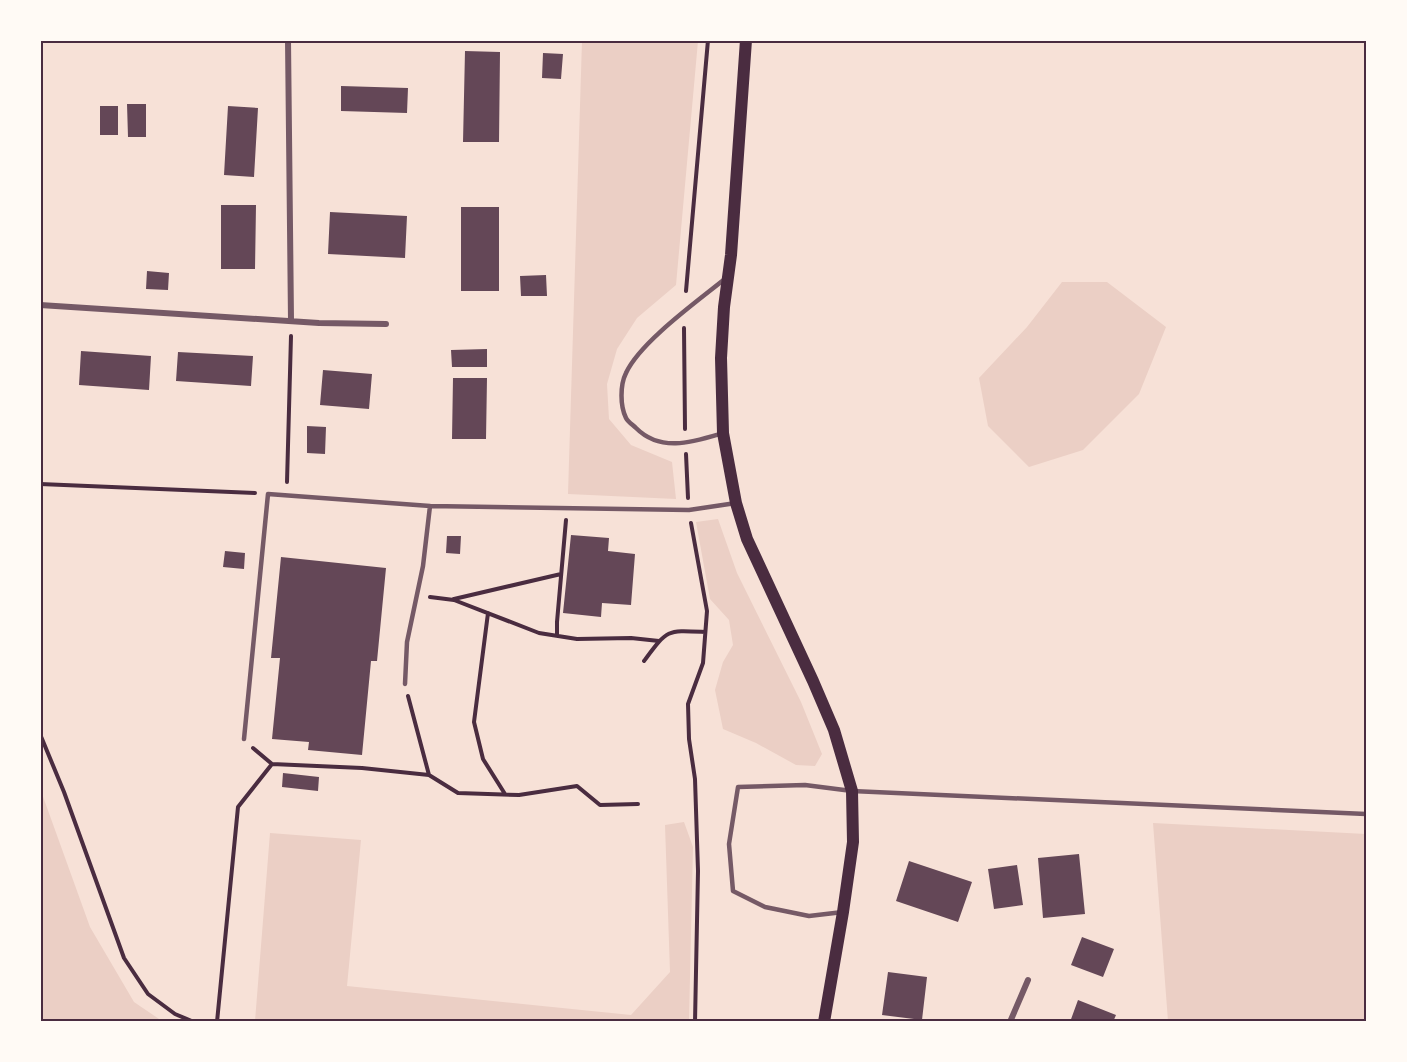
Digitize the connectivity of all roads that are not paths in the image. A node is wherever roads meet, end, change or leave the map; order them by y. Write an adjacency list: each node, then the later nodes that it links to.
1 (288, 40): 5 (street)
2 (746, 40): 3 (main road)
3 (728, 276): 7 (main road); 7 (lane)
4 (40, 305): 5 (street)
5 (291, 320): 6 (street)
6 (386, 324)
7 (723, 433): 8 (main road)
8 (736, 503): 9 (lane); 12 (main road)
9 (430, 506): 10 (lane); 11 (lane)
10 (405, 684)
11 (244, 739)
12 (852, 791): 13 (lane); 14 (main road); 14 (lane)
13 (1366, 813)
14 (843, 912): 16 (main road)
15 (1028, 980): 17 (street)
16 (824, 1022)
17 (1010, 1022)

